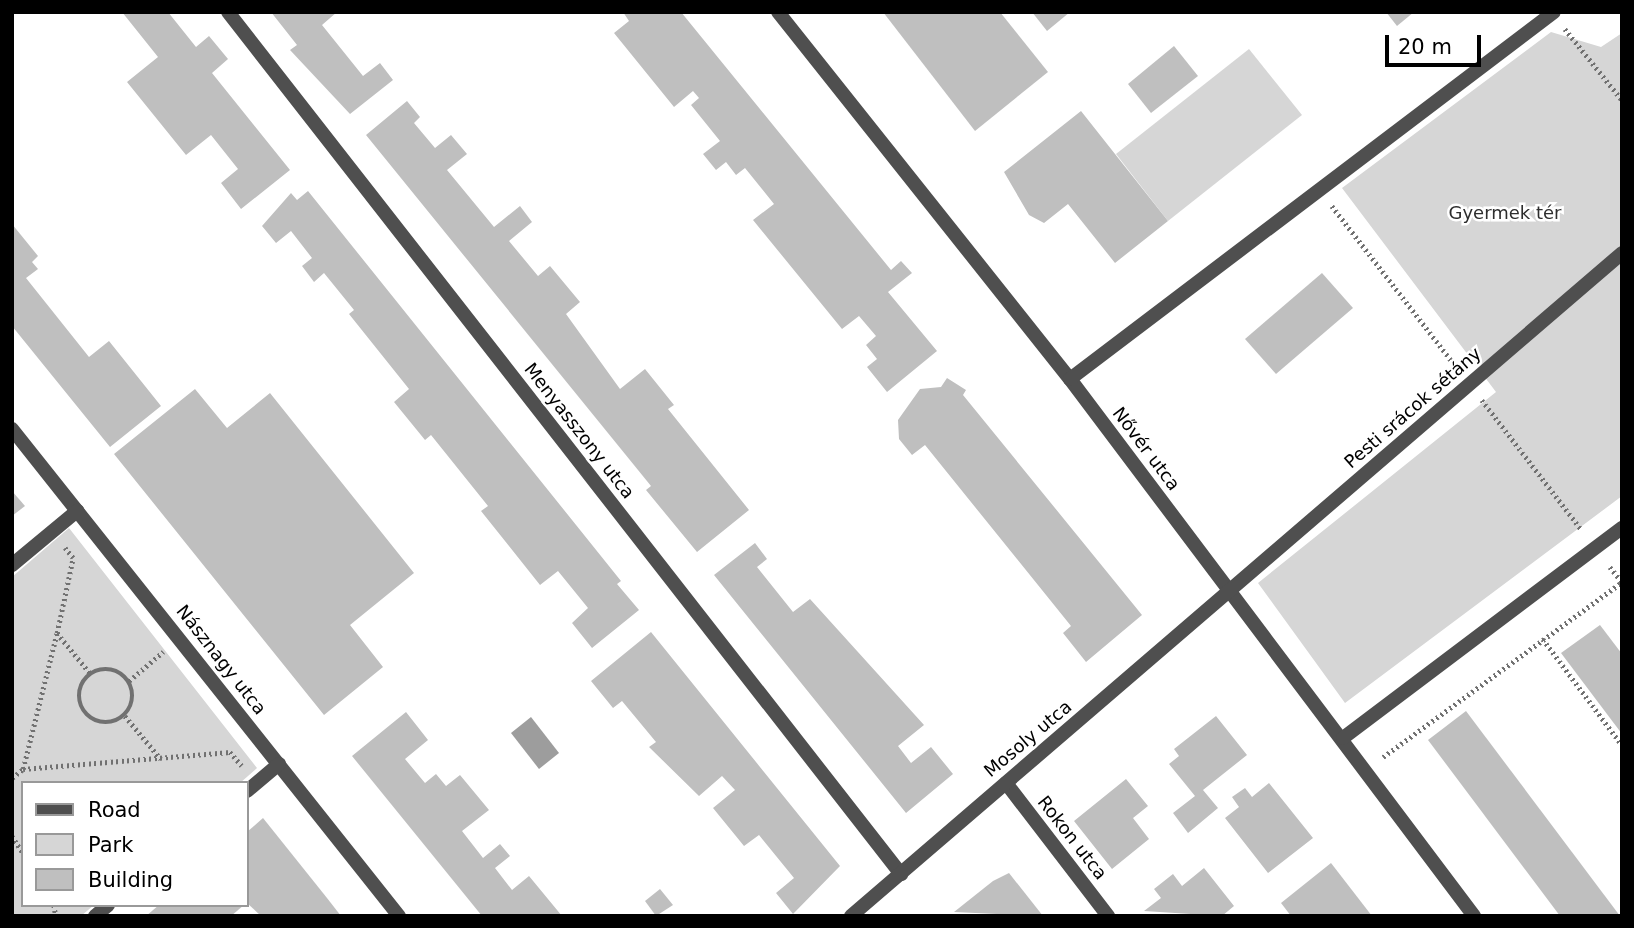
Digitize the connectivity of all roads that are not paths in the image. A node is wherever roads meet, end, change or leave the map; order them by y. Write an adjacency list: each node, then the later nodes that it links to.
1 (228, 12): 15 (street, Menyasszony utca)
2 (778, 12): 5 (street, Nővér utca)
3 (1553, 13): 5 (street)
4 (1622, 253): 10 (street, Pesti srácok sétány)
5 (1070, 379): 10 (street, Nővér utca)
6 (12, 429): 7 (street, Násznagy utca)
7 (77, 511): 9 (street); 12 (street, Násznagy utca)
8 (1622, 528): 11 (street)
9 (12, 565)
10 (1230, 592): 11 (street, Nővér utca); 13 (street, Mosoly utca)
11 (1343, 738): 19 (street, Nővér utca)
12 (279, 764): 14 (street); 16 (street, Násznagy utca)
13 (1006, 783): 15 (street, Mosoly utca); 18 (street, Rokon utca)
14 (251, 787)
15 (901, 874): 17 (street, Mosoly utca)
16 (399, 916)
17 (851, 916)
18 (1108, 916)
19 (1474, 916)

